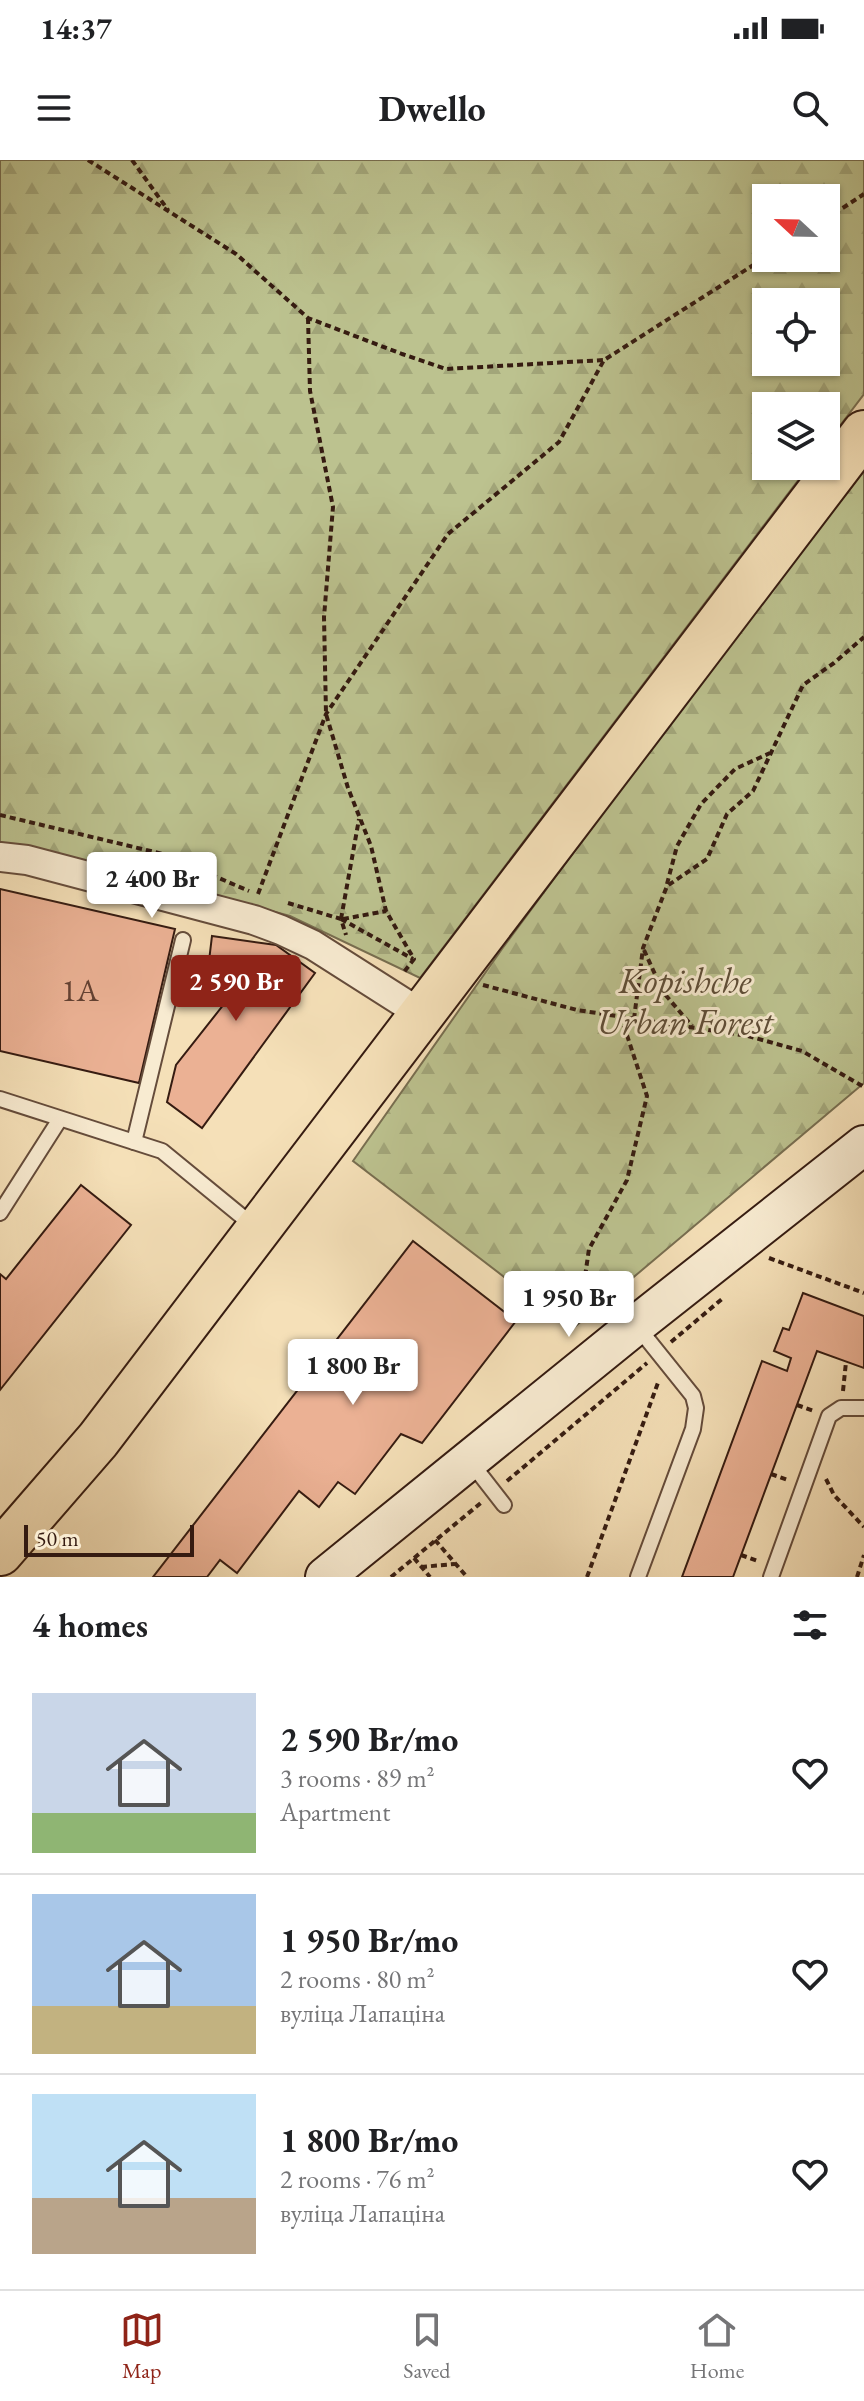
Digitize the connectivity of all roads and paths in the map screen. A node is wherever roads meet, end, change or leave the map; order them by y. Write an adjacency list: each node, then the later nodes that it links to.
1 (88, 160): 5 (path)
2 (132, 160): 5 (path)
3 (864, 194): 4 (path)
4 (840, 210)
5 (170, 212): 7 (path)
6 (752, 266): 8 (path)
7 (308, 318): 8 (path); 11 (path)
8 (604, 360): 11 (path)
9 (864, 433): 24 (main road)
10 (864, 637): 12 (path)
11 (326, 714): 14 (path); 17 (path)
12 (770, 753): 16 (path); 16 (path)
13 (0, 815): 17 (path)
14 (359, 818): 20 (path); 21 (path)
15 (0, 857): 25 (street)
16 (667, 886): 23 (path)
17 (258, 894): 18 (path)
18 (272, 898)
19 (285, 903): 21 (path)
20 (386, 911): 21 (path); 24 (path)
21 (341, 919): 24 (path); 25 (path)
22 (183, 940): 33 (lane)
23 (643, 948): 28 (path); 29 (path)
24 (433, 968): 26 (main road); 26 (path); 27 (path)
25 (357, 973): 26 (street)
26 (406, 1004): 36 (main road)
27 (621, 1017): 28 (path); 39 (path)
28 (634, 1019): 29 (path)
29 (694, 1028): 30 (path)
30 (864, 1087)
31 (0, 1099): 32 (lane)
32 (60, 1119): 33 (lane); 35 (lane)
33 (134, 1142): 36 (lane)
34 (864, 1145): 39 (main road)
35 (0, 1213)
36 (259, 1231): 45 (main road)
37 (769, 1258): 38 (path)
38 (864, 1293)
39 (618, 1324): 47 (main road); 63 (lane)
40 (846, 1362): 43 (path)
41 (640, 1369): 48 (path)
42 (662, 1372): 62 (path)
43 (841, 1408): 44 (lane); 46 (lane)
44 (864, 1408)
45 (98, 1440): 52 (main road); 58 (main road)
46 (815, 1456): 50 (path); 64 (lane)
47 (469, 1459): 48 (lane); 57 (main road)
48 (494, 1492): 49 (lane); 51 (path)
49 (504, 1505)
50 (864, 1527)
51 (435, 1540): 54 (path); 55 (path)
52 (0, 1553)
53 (864, 1555): 65 (path)
54 (414, 1558): 56 (path); 59 (path)
55 (455, 1564): 56 (path); 61 (path)
56 (421, 1567): 60 (path)
57 (333, 1575)
58 (12, 1577)
59 (391, 1577)
60 (430, 1577)
61 (467, 1577)
62 (587, 1577)
63 (638, 1577)
64 (771, 1577)
65 (857, 1577)

